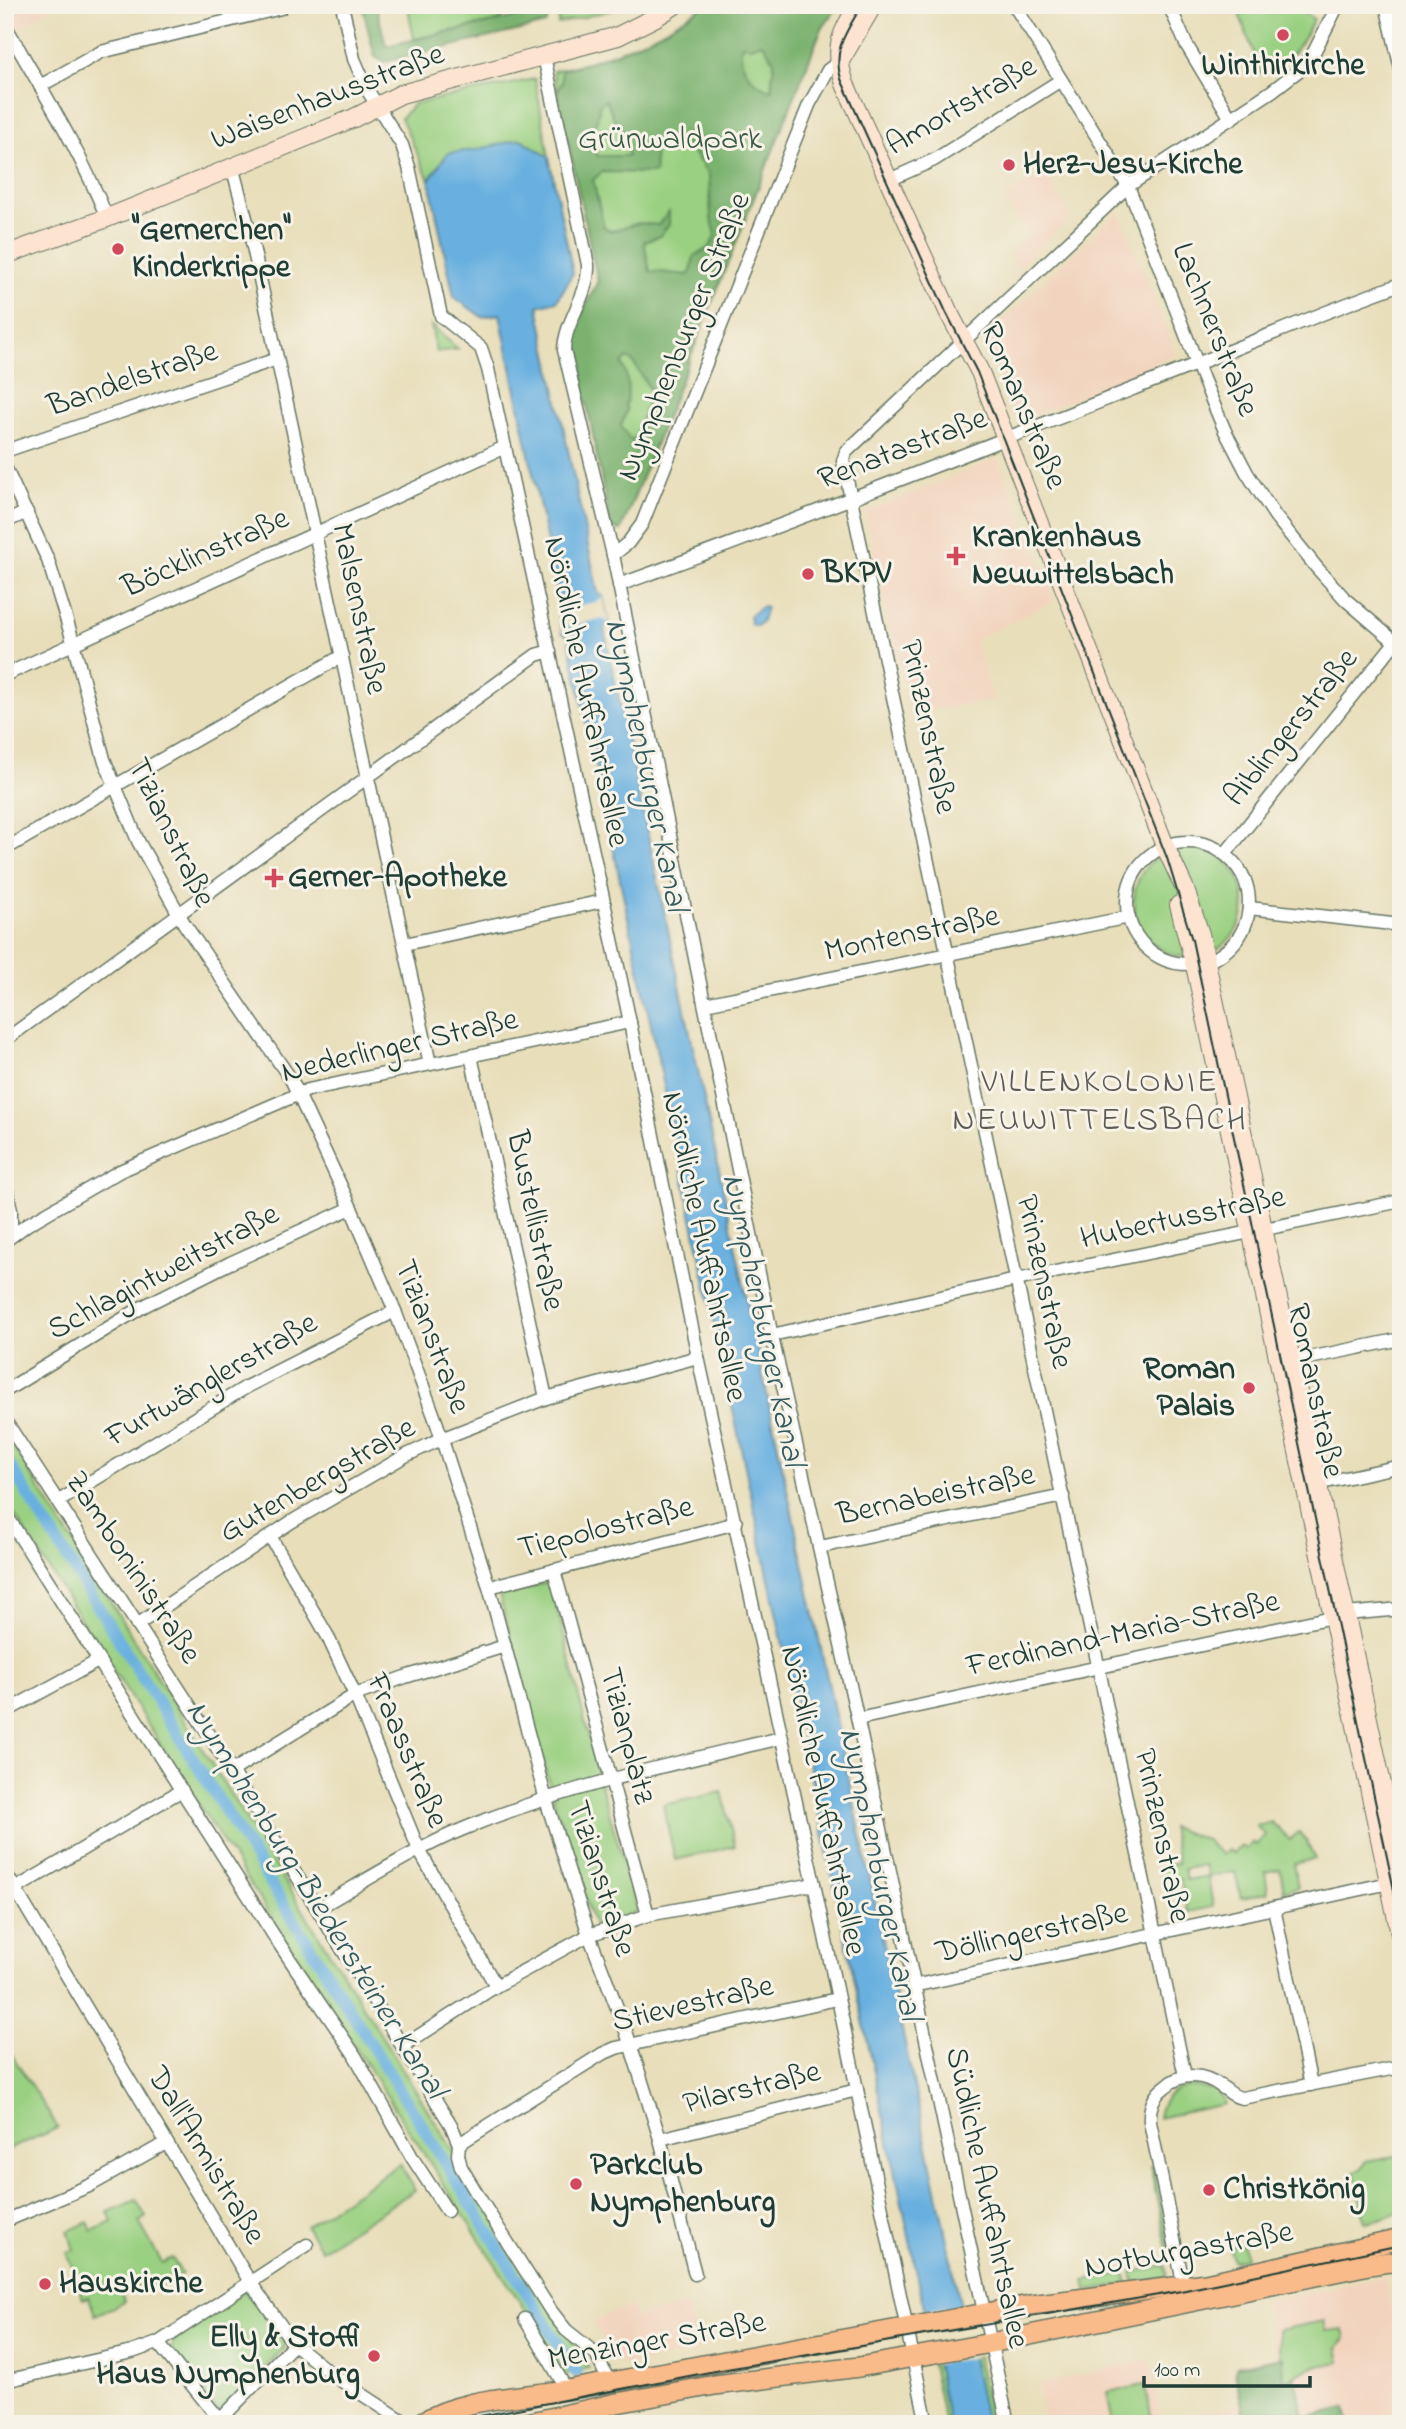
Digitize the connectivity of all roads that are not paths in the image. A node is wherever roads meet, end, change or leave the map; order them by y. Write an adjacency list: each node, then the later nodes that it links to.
1 (342, 5): 17 (street, Nördliche Auffahrtsallee)
2 (674, 5): 12 (main road, Waisenhausstraße)
3 (858, 5): 13 (main road, Nymphenburger Straße)
4 (873, 5): 13 (main road, Nymphenburger Straße)
5 (1014, 5): 15 (street, Lachnerstraße)
6 (1169, 5): 18 (street)
7 (1338, 5): 18 (street)
8 (1372, 5): 9 (street)
9 (1386, 7): 14 (street)
10 (281, 8): 16 (street)
11 (5, 25): 16 (street)
12 (544, 56): 17 (main road, Waisenhausstraße); 36 (street, Südliche Auffahrtsallee)
13 (840, 61): 20 (main road, Romanstraße); 36 (street, Nymphenburger Straße)
14 (1401, 69)
15 (1061, 80): 20 (street, Amortstraße); 21 (street, Lachnerstraße)
16 (40, 86): 22 (street)
17 (377, 106): 19 (main road, Waisenhausstraße); 29 (street, Nördliche Auffahrtsallee)
18 (1231, 119): 21 (street)
19 (232, 166): 22 (main road, Waisenhausstraße); 26 (street, Malsenstraße)
20 (889, 180): 25 (main road, Romanstraße)
21 (1128, 186): 25 (street); 27 (street, Lachnerstraße)
22 (107, 218): 23 (main road, Waisenhausstraße)
23 (5, 255)
24 (1401, 284): 27 (street, Renatastraße)
25 (964, 341): 28 (main road, Romanstraße); 32 (street, Prinzenstraße)
26 (277, 359): 30 (street, Bandelstraße); 35 (street, Malsenstraße)
27 (1197, 364): 28 (street, Renatastraße); 38 (street, Lachnerstraße)
28 (1006, 438): 32 (street, Renatastraße); 46 (main road, Romanstraße)
29 (506, 447): 35 (street, Böcklinstraße); 40 (street, Nördliche Auffahrtsallee)
30 (5, 451)
31 (5, 467): 33 (street, Tizianstraße)
32 (851, 499): 37 (street, Renatastraße); 54 (street, Prinzenstraße)
33 (27, 512): 34 (street); 39 (street, Tizianstraße)
34 (5, 522)
35 (315, 534): 39 (street, Böcklinstraße); 41 (street, Malsenstraße)
36 (613, 555): 37 (street, Südliche Auffahrtsallee)
37 (619, 585): 56 (street, Südliche Auffahrtsallee)
38 (1399, 641): 47 (street, Aiblingerstraße)
39 (74, 643): 42 (street, Böcklinstraße); 44 (street, Tizianstraße)
40 (550, 651): 43 (street); 48 (street, Nördliche Auffahrtsallee)
41 (342, 656): 43 (street, Malsenstraße); 44 (street)
42 (5, 674)
43 (368, 775): 50 (street); 53 (street, Malsenstraße)
44 (115, 787): 45 (street); 50 (street, Tizianstraße)
45 (5, 849)
46 (1167, 852): 47 (street); 51 (street); 55 (main road, Romanstraße)
47 (1225, 854): 49 (street)
48 (603, 901): 53 (street); 57 (street, Nördliche Auffahrtsallee)
49 (1249, 908): 52 (street); 55 (street)
50 (178, 913): 58 (street); 61 (street, Tizianstraße)
51 (1129, 917): 54 (street, Montenstraße); 55 (street)
52 (1401, 925)
53 (405, 944): 60 (street, Malsenstraße)
54 (946, 954): 56 (street, Montenstraße); 67 (street, Prinzenstraße)
55 (1200, 962): 65 (main road, Romanstraße)
56 (705, 1004): 69 (street, Südliche Auffahrtsallee)
57 (630, 1022): 59 (street, Nederlinger Straße); 71 (street, Nördliche Auffahrtsallee)
58 (5, 1040)
59 (471, 1056): 60 (street, Nederlinger Straße); 74 (street, Bustellistraße)
60 (430, 1064): 61 (street, Nederlinger Straße)
61 (298, 1094): 64 (street, Tizianstraße); 66 (street, Nederlinger Straße)
62 (5, 1182): 66 (street)
63 (1401, 1201): 65 (street, Hubertusstraße)
64 (351, 1208): 68 (street, Tizianstraße); 73 (street, Schlagintweitstraße)
65 (1257, 1230): 67 (street, Hubertusstraße); 72 (main road, Romanstraße)
66 (8, 1238)
67 (1016, 1280): 69 (street, Hubertusstraße); 79 (street, Prinzenstraße)
68 (395, 1311): 76 (street, Tizianstraße); 80 (street, Furtwänglerstraße)
69 (772, 1335): 84 (street, Südliche Auffahrtsallee)
70 (1401, 1339): 72 (street)
71 (698, 1357): 74 (street, Gutenbergstraße); 82 (street, Nördliche Auffahrtsallee)
72 (1285, 1363): 78 (main road, Romanstraße)
73 (5, 1391)
74 (546, 1398): 76 (street, Gutenbergstraße)
75 (5, 1420): 80 (street, Zamboninistraße)
76 (441, 1439): 83 (street, Gutenbergstraße); 86 (street, Tizianstraße)
77 (1401, 1466): 78 (street)
78 (1311, 1485): 88 (main road, Romanstraße)
79 (1063, 1496): 84 (street, Bernabeistraße); 92 (street, Prinzenstraße)
80 (59, 1501): 89 (street, Zamboninistraße)
81 (5, 1513): 91 (street)
82 (736, 1523): 85 (street, Tiepolostraße); 96 (street, Nördliche Auffahrtsallee)
83 (270, 1536): 89 (street, Gutenbergstraße); 93 (street, Fraasstraße)
84 (820, 1547): 95 (street, Südliche Auffahrtsallee)
85 (554, 1570): 86 (street, Tiepolostraße); 98 (street, Tizianplatz)
86 (489, 1587): 90 (street, Tizianstraße)
87 (1401, 1609): 88 (street, Ferdinand-Maria-Straße)
88 (1339, 1615): 92 (street, Ferdinand-Maria-Straße); 103 (main road, Romanstraße)
89 (137, 1625): 97 (street, Zamboninistraße)
90 (505, 1646): 93 (street); 100 (street, Tizianstraße)
91 (99, 1661): 94 (street); 99 (street)
92 (1099, 1669): 95 (street, Ferdinand-Maria-Straße); 109 (street, Prinzenstraße)
93 (355, 1695): 97 (street); 101 (street, Fraasstraße)
94 (5, 1712)
95 (858, 1719): 113 (street, Südliche Auffahrtsallee)
96 (781, 1738): 98 (street); 104 (street, Nördliche Auffahrtsallee)
97 (232, 1771): 106 (street, Zamboninistraße)
98 (611, 1781): 100 (street); 108 (street, Tizianplatz)
99 (182, 1790): 105 (street); 124 (street)
100 (546, 1800): 101 (street); 110 (street, Tizianstraße)
101 (419, 1850): 106 (street); 112 (street, Fraasstraße)
102 (5, 1872): 105 (street, Dall'Armistraße)
103 (1398, 1873): 107 (street, Döllingerstraße); 111 (main road, Romanstraße)
104 (814, 1884): 108 (street); 114 (street, Nördliche Auffahrtsallee)
105 (10, 1892): 122 (street, Dall'Armistraße)
106 (318, 1908): 116 (street, Zamboninistraße)
107 (1274, 1908): 109 (street, Döllingerstraße); 119 (street)
108 (648, 1915): 110 (street)
109 (1155, 1934): 113 (street, Döllingerstraße); 118 (street, Prinzenstraße)
110 (589, 1935): 112 (street); 115 (street, Tizianstraße)
111 (1401, 1938)
112 (496, 1986): 116 (street)
113 (913, 1986): 132 (street, Südliche Auffahrtsallee)
114 (837, 1999): 115 (street, Stievestraße); 120 (street, Nördliche Auffahrtsallee)
115 (630, 2044): 121 (street, Tizianstraße); 123 (street, Stievestraße)
116 (403, 2046): 123 (street, Zamboninistraße)
117 (1401, 2067): 119 (street)
118 (1185, 2076): 119 (street); 131 (street)
119 (1311, 2085)
120 (856, 2090): 121 (street, Pilarstraße); 134 (street, Nördliche Auffahrtsallee)
121 (660, 2139): 129 (street, Tizianstraße)
122 (166, 2143): 125 (street); 130 (street, Dall'Armistraße)
123 (459, 2144): 140 (street, Zamboninistraße)
124 (447, 2211)
125 (5, 2221)
126 (1401, 2239): 131 (main road, Notburgastraße)
127 (307, 2245): 130 (street)
128 (1401, 2264): 137 (main road, Notburgastraße)
129 (695, 2274)
130 (250, 2282): 135 (street); 136 (street, Dall'Armistraße)
131 (1184, 2287): 132 (main road, Notburgastraße)
132 (977, 2315): 134 (main road, Notburgastraße); 137 (street, Südliche Auffahrtsallee)
133 (525, 2319): 141 (street)
134 (916, 2326): 138 (street, Nördliche Auffahrtsallee); 140 (main road, Menzinger Straße)
135 (158, 2343): 139 (street); 142 (street)
136 (295, 2344): 142 (street); 143 (street, Dall'Armistraße)
137 (983, 2344): 138 (main road, Notburgastraße); 147 (street, Südliche Auffahrtsallee)
138 (922, 2355): 145 (main road, Menzinger Straße); 146 (street, Nördliche Auffahrtsallee)
139 (5, 2381)
140 (609, 2382): 141 (main road, Menzinger Straße)
141 (567, 2390): 144 (main road, Menzinger Straße)
142 (218, 2422)
143 (408, 2424)
144 (419, 2424)
145 (523, 2424)
146 (928, 2424)
147 (1008, 2424)

